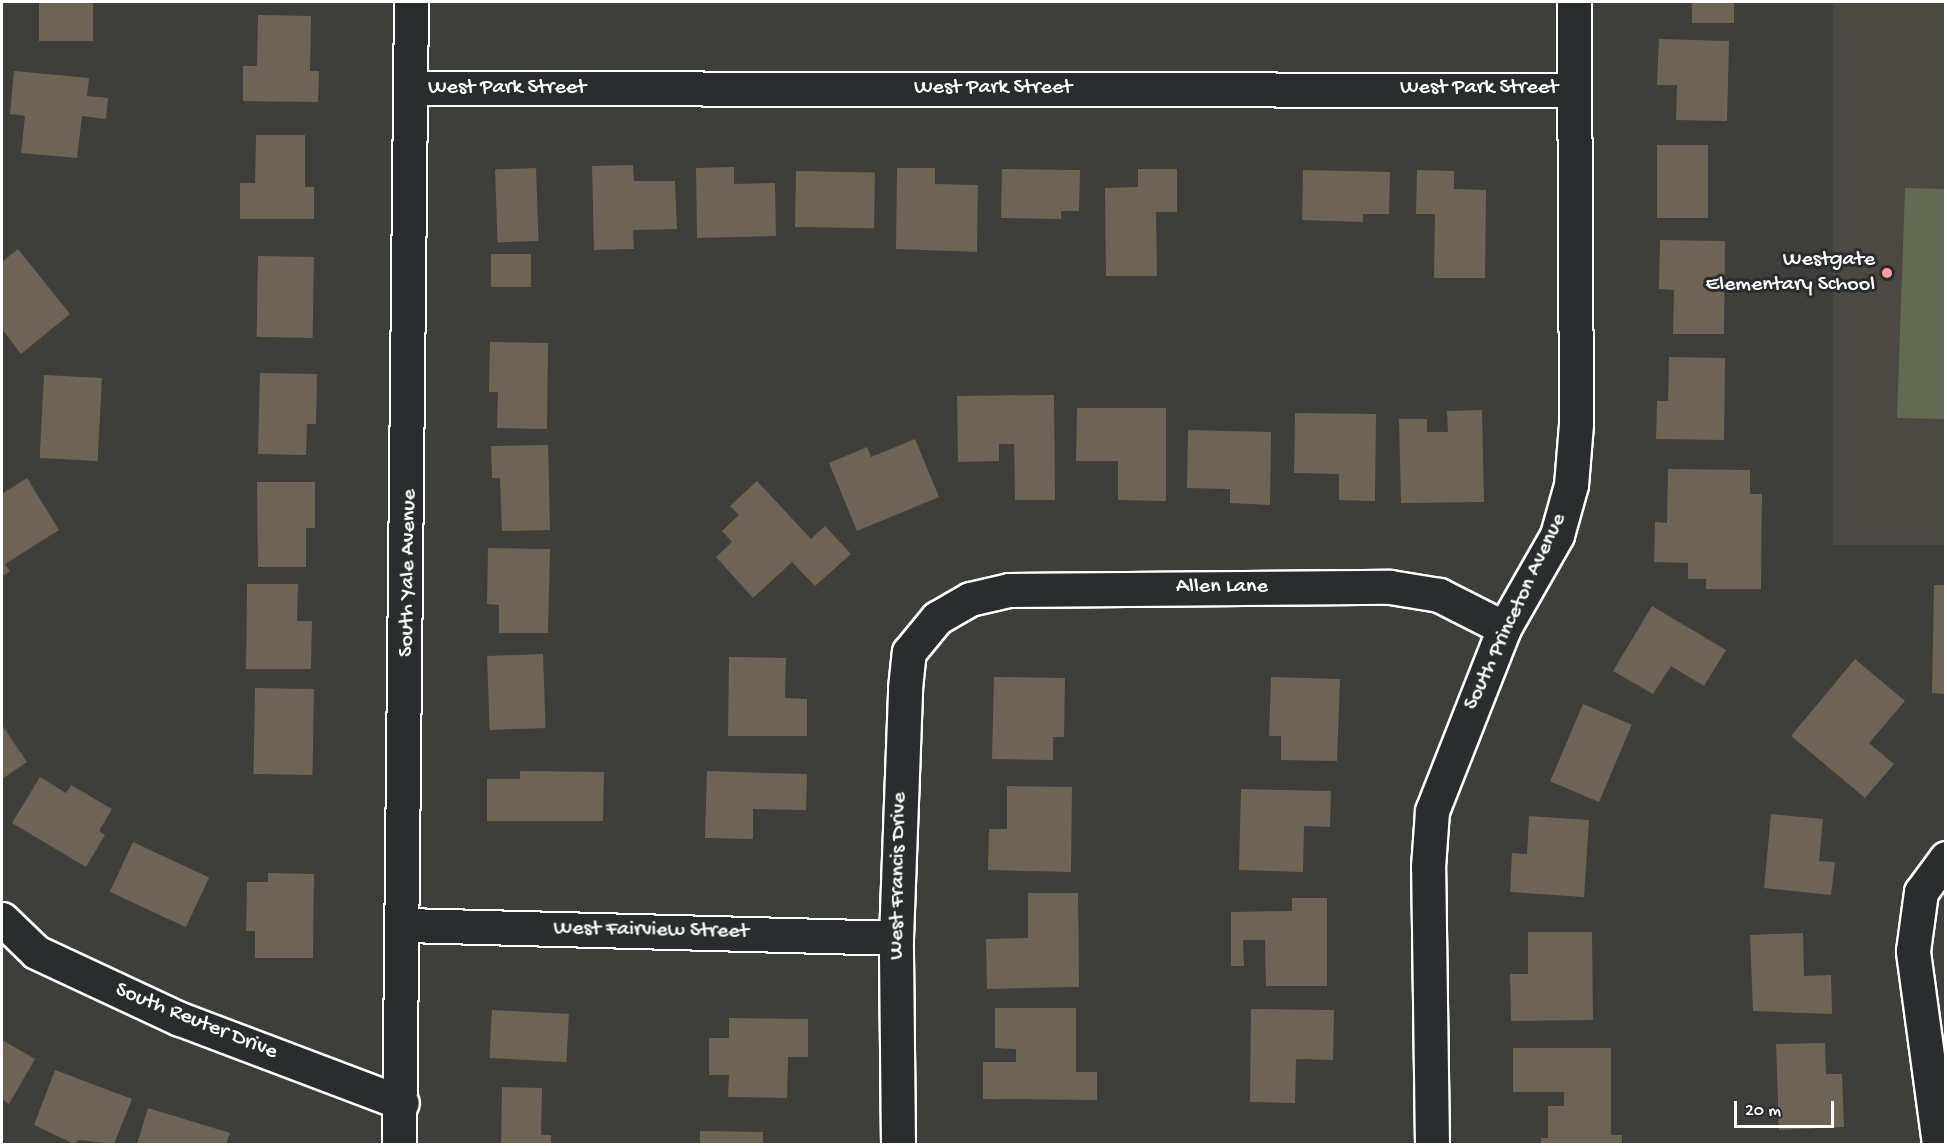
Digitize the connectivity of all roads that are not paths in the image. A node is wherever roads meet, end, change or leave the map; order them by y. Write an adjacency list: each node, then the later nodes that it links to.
1 (411, 2): 3 (street, South Yale Avenue)
2 (1574, 2): 4 (street, South Princeton Avenue)
3 (414, 88): 4 (street, West Park Street); 9 (street, South Yale Avenue)
4 (1572, 90): 6 (street, South Princeton Avenue)
5 (937, 618): 6 (street, Allen Lane); 10 (street, West Francis Drive)
6 (1504, 628): 14 (street, South Princeton Avenue)
7 (1946, 858): 15 (street)
8 (2, 919): 11 (street, South Reuter Drive)
9 (405, 925): 10 (street, West Fairview Street); 11 (street, South Yale Avenue)
10 (896, 938): 13 (street, West Francis Drive)
11 (402, 1103): 12 (street, South Yale Avenue)
12 (399, 1144)
13 (898, 1144)
14 (1432, 1144)
15 (1939, 1144)

